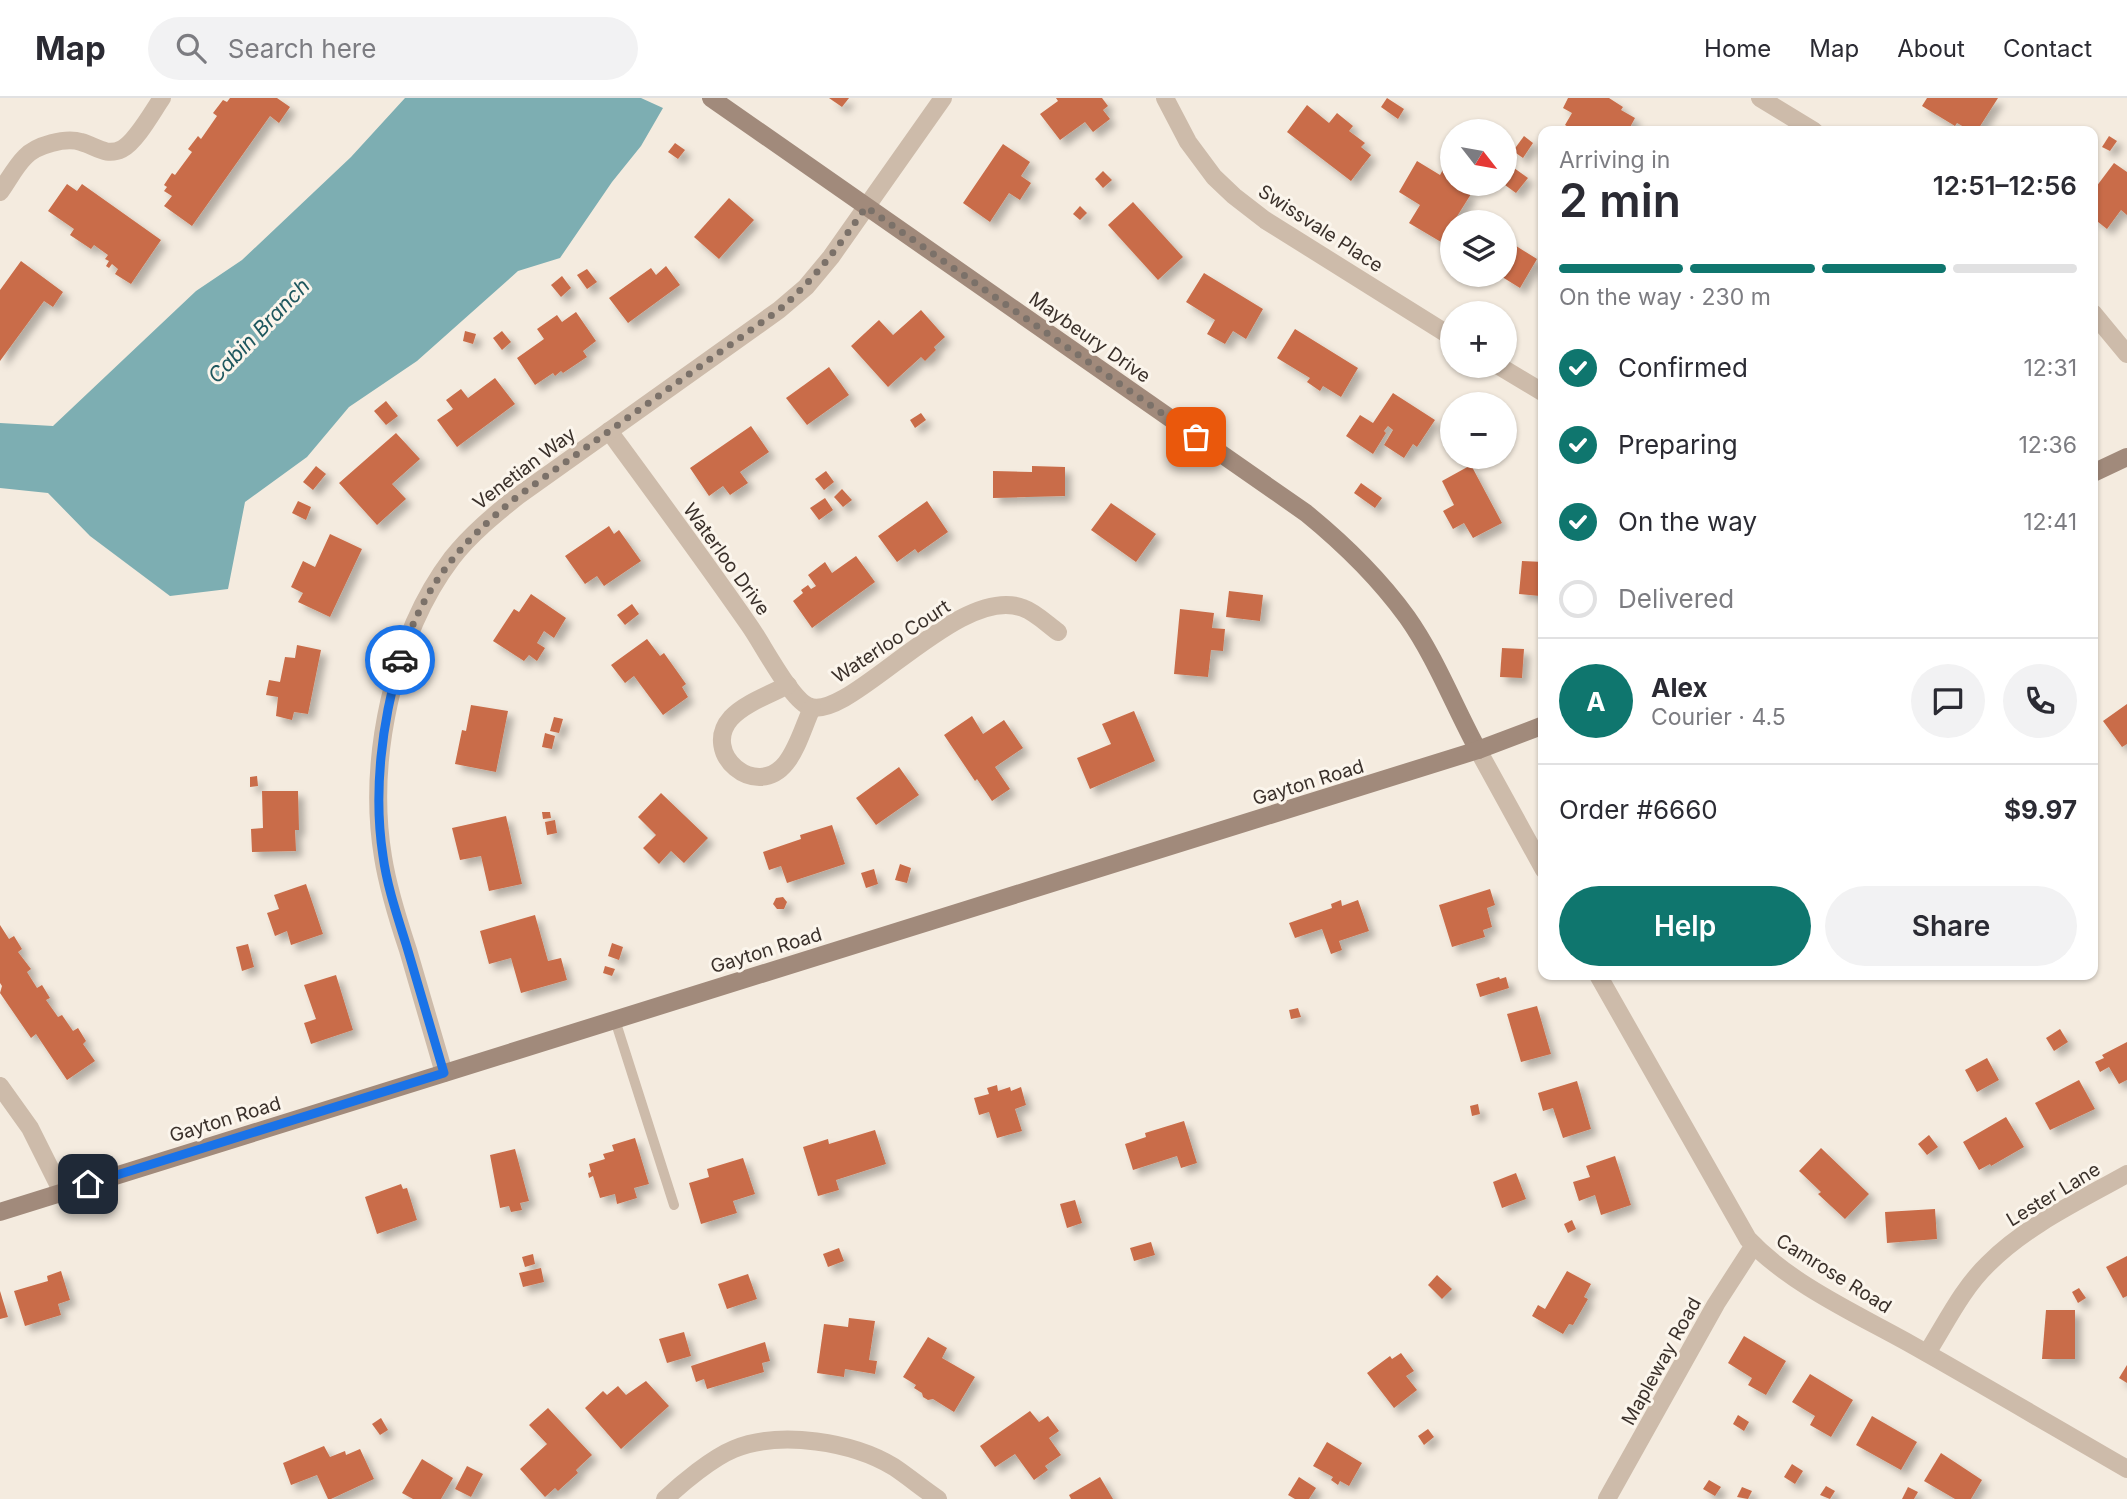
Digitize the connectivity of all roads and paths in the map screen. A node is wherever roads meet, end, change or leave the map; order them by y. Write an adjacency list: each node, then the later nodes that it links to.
1 (162, 98): 7 (street)
2 (711, 98): 8 (street, Maybeury Drive)
3 (943, 98): 8 (street, Venetian Way)
4 (1165, 98): 10 (street, Swissvale Place)
5 (1760, 98): 6 (street)
6 (1806, 126)
7 (0, 192)
8 (866, 207): 14 (street, Venetian Way); 21 (street, Maybeury Drive)
9 (2098, 319): 11 (street)
10 (1440, 329)
11 (2127, 354)
12 (1517, 377): 13 (street)
13 (1538, 389)
14 (609, 431): 18 (street, Waterloo Drive); 25 (street, Venetian Way)
15 (2127, 457): 16 (street)
16 (2098, 471)
17 (1058, 632): 19 (street, Waterloo Court)
18 (788, 685): 19 (street, Waterloo Drive); 19 (street)
19 (812, 708)
20 (1538, 727): 21 (street, Gayton Road)
21 (1478, 750): 22 (street); 24 (street, Gayton Road)
22 (1538, 859)
23 (1601, 980): 31 (street, Camrose Road)
24 (615, 1020): 25 (street, Gayton Road); 29 (lane)
25 (444, 1073): 28 (street, Gayton Road)
26 (0, 1086): 28 (street)
27 (2127, 1174): 32 (street, Lester Lane)
28 (62, 1192): 30 (street, Gayton Road)
29 (674, 1205)
30 (0, 1212)
31 (1754, 1245): 32 (street, Camrose Road); 36 (street, Mapleway Road)
32 (1927, 1353): 33 (street, Camrose Road)
33 (2127, 1469)
34 (665, 1499): 35 (street)
35 (938, 1499)
36 (1607, 1499)

